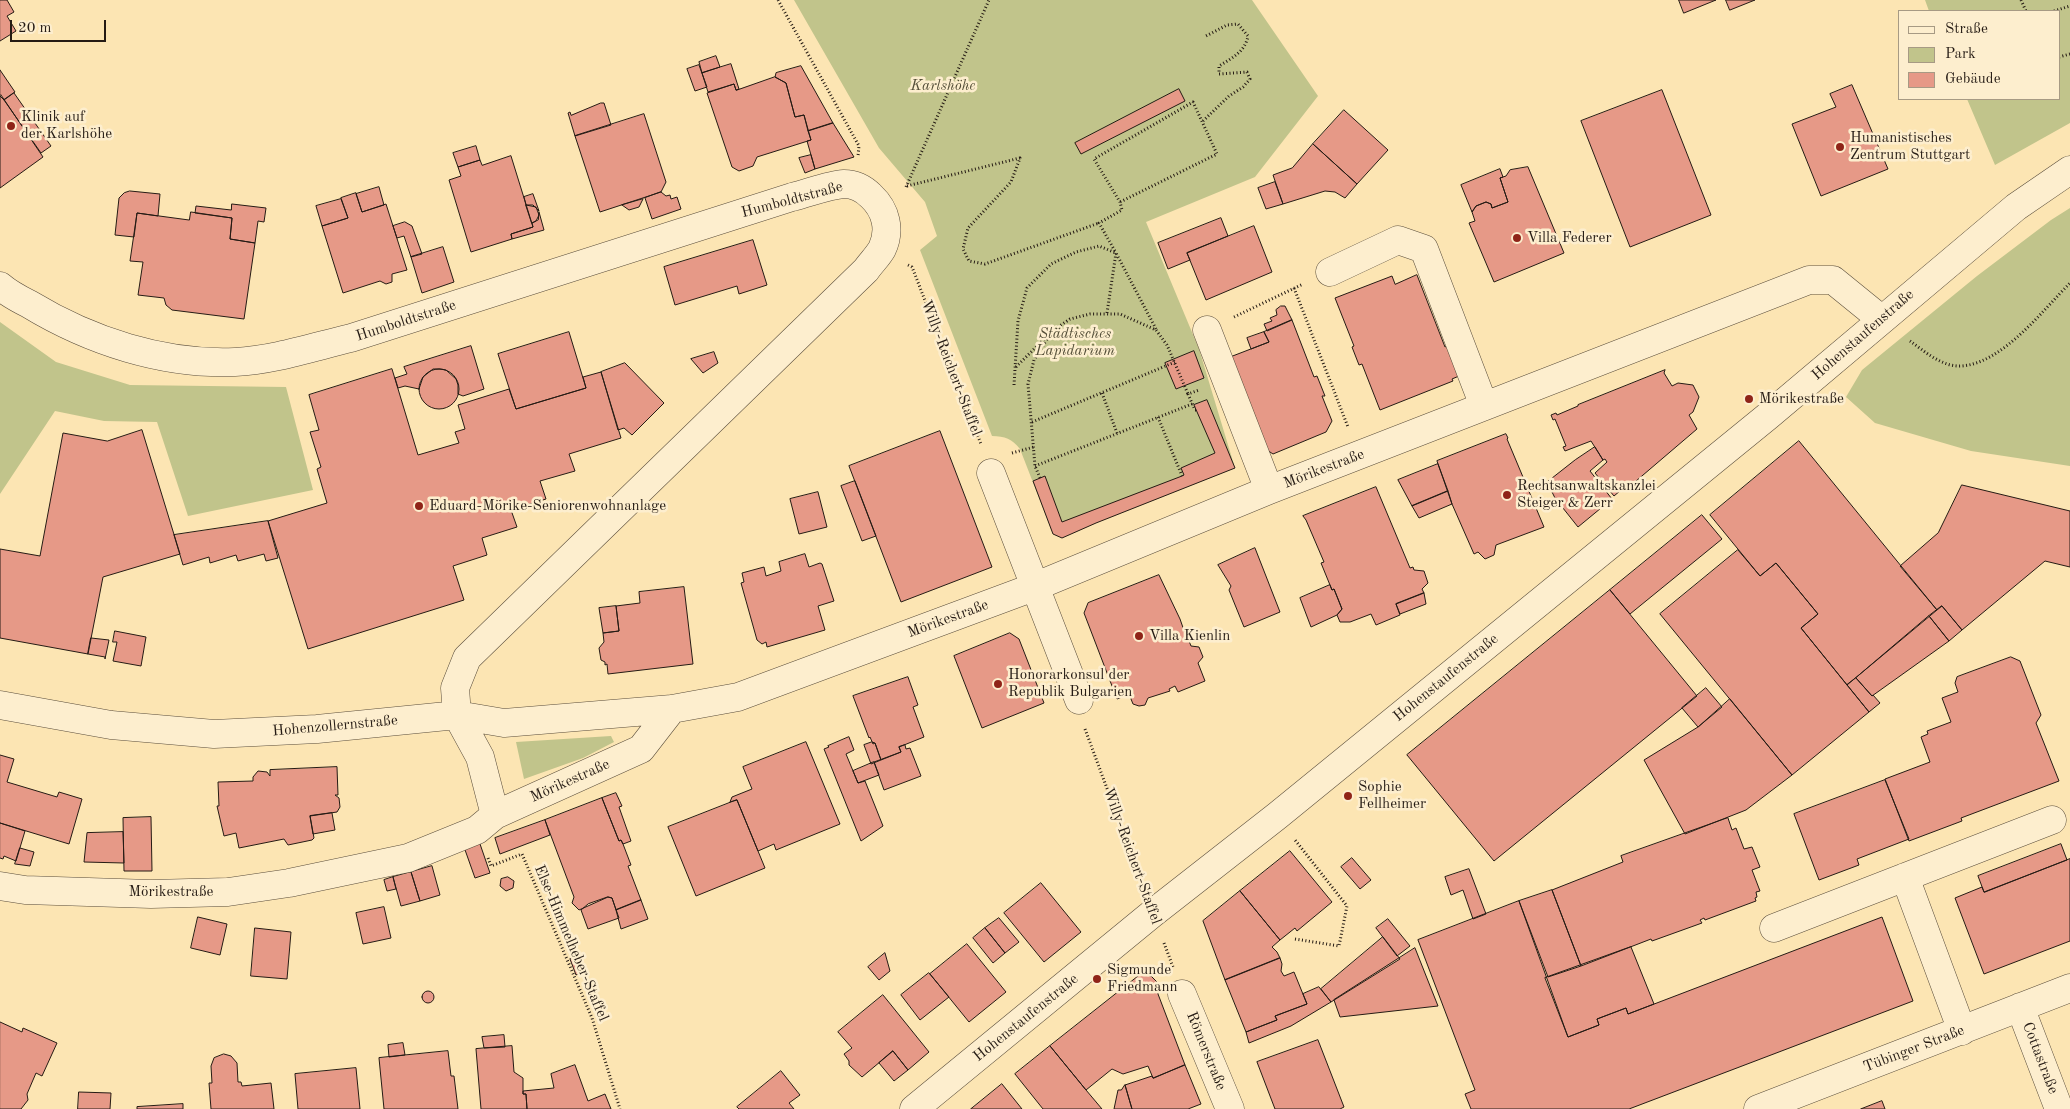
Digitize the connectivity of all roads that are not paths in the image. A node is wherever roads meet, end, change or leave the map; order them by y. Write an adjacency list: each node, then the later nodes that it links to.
1 (2070, 170): 4 (street, Hohenstaufenstraße)
2 (1330, 272): 6 (street)
3 (0, 286): 13 (street, Humboldtstraße)
4 (1881, 319): 6 (street, Mörikestraße); 23 (street, Hohenstaufenstraße)
5 (1207, 330): 8 (street)
6 (1484, 406): 8 (street, Mörikestraße)
7 (992, 473): 9 (street)
8 (1269, 490): 9 (street, Mörikestraße)
9 (1034, 587): 10 (street); 12 (street, Mörikestraße)
10 (1080, 700)
11 (0, 705): 13 (street, Hohenzollernstraße)
12 (672, 709): 13 (street, Hohenzollernstraße); 15 (street, Mörikestraße)
13 (457, 715): 15 (street, Humboldtstraße)
14 (2052, 820): 16 (street)
15 (486, 822): 17 (street, Mörikestraße)
16 (1905, 877): 18 (street); 22 (street)
17 (0, 886)
18 (1774, 928)
19 (2070, 988): 21 (street, Tübinger Straße)
20 (1182, 994): 24 (street, Römerstraße)
21 (2020, 1007): 22 (street, Tübinger Straße); 26 (street, Cottastraße)
22 (1962, 1031): 25 (street, Tübinger Straße)
23 (914, 1109)
24 (1230, 1109)
25 (1758, 1109)
26 (2059, 1109)

